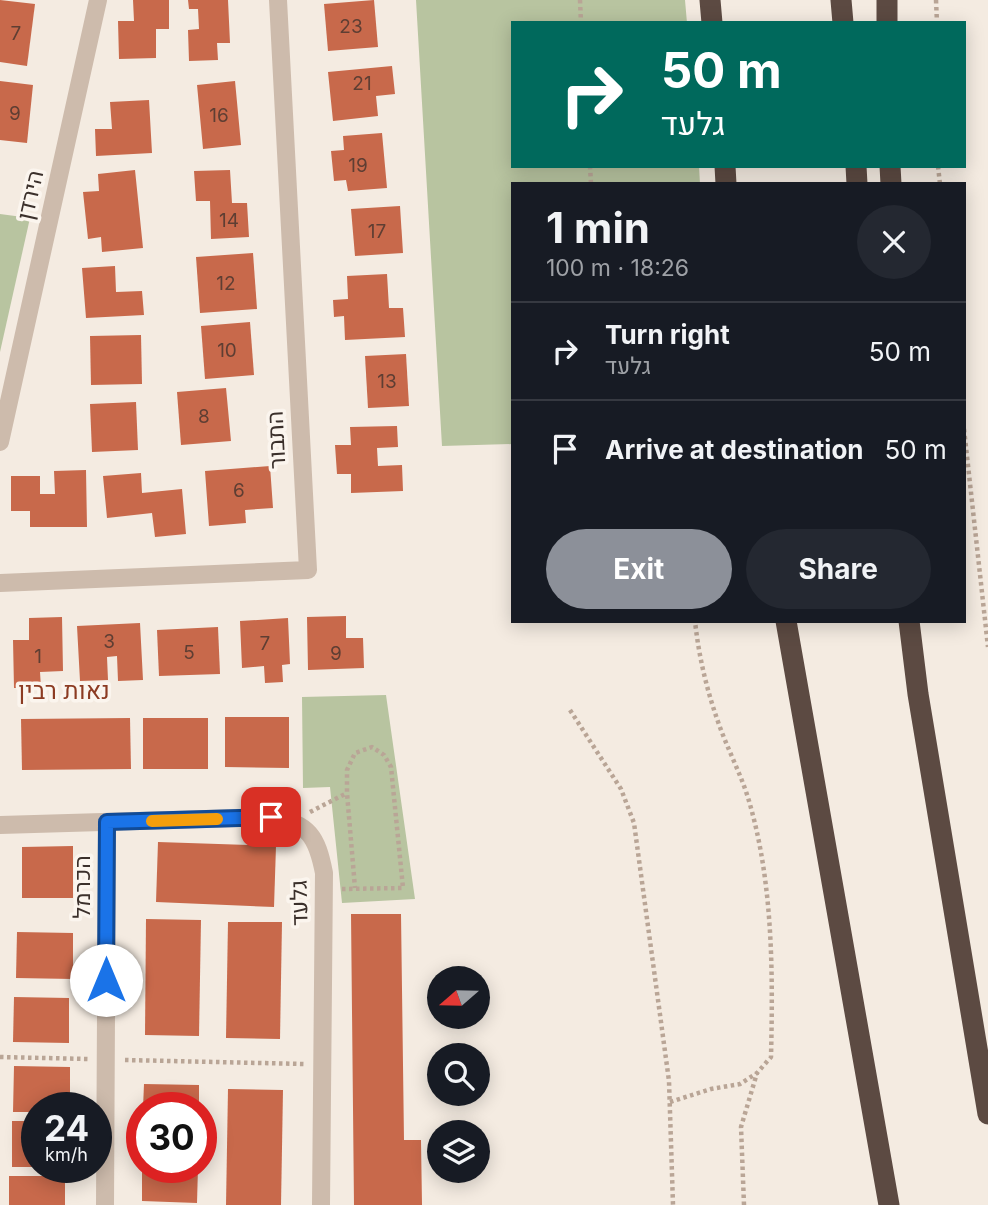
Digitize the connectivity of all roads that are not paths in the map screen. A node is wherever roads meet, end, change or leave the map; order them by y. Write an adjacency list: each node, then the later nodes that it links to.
1 (98, 0): 9 (street, הירדן)
2 (278, 0): 10 (street, התבור)
3 (711, 0): 6 (highway)
4 (841, 0): 7 (highway)
5 (887, 0): 8 (highway)
6 (713, 21)
7 (843, 21)
8 (887, 21)
9 (0, 442)
10 (0, 583)
11 (786, 623): 18 (highway)
12 (909, 623): 15 (highway)
13 (107, 822): 14 (street); 16 (street, הכרמל); 17 (street, גלעד)
14 (0, 825)
15 (988, 1114)
16 (106, 1205)
17 (321, 1205)
18 (890, 1205)

